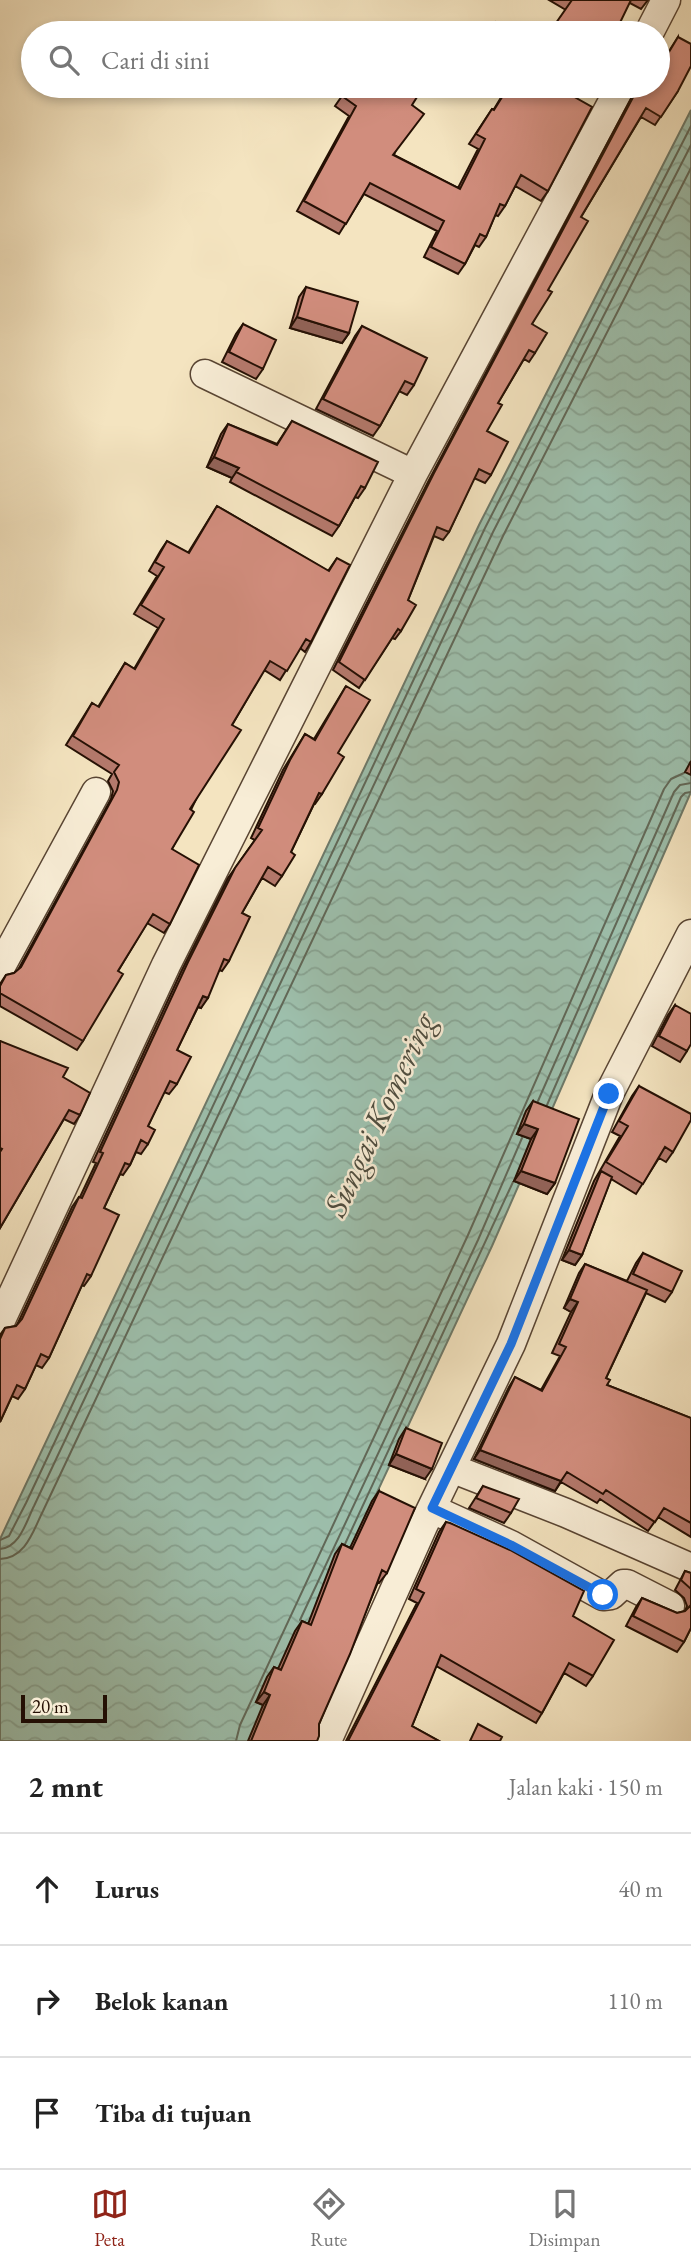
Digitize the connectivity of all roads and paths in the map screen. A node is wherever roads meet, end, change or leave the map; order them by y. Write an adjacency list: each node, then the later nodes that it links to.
1 (666, 0): 2 (street)
2 (655, 21)
3 (615, 98): 5 (street)
4 (205, 374): 5 (street)
5 (413, 474): 9 (street)
6 (96, 792): 8 (street)
7 (691, 934): 10 (street)
8 (0, 968)
9 (0, 1322)
10 (451, 1468): 11 (street); 12 (street)
11 (432, 1508): 13 (street); 14 (street)
12 (691, 1568)
13 (670, 1606)
14 (327, 1741)

